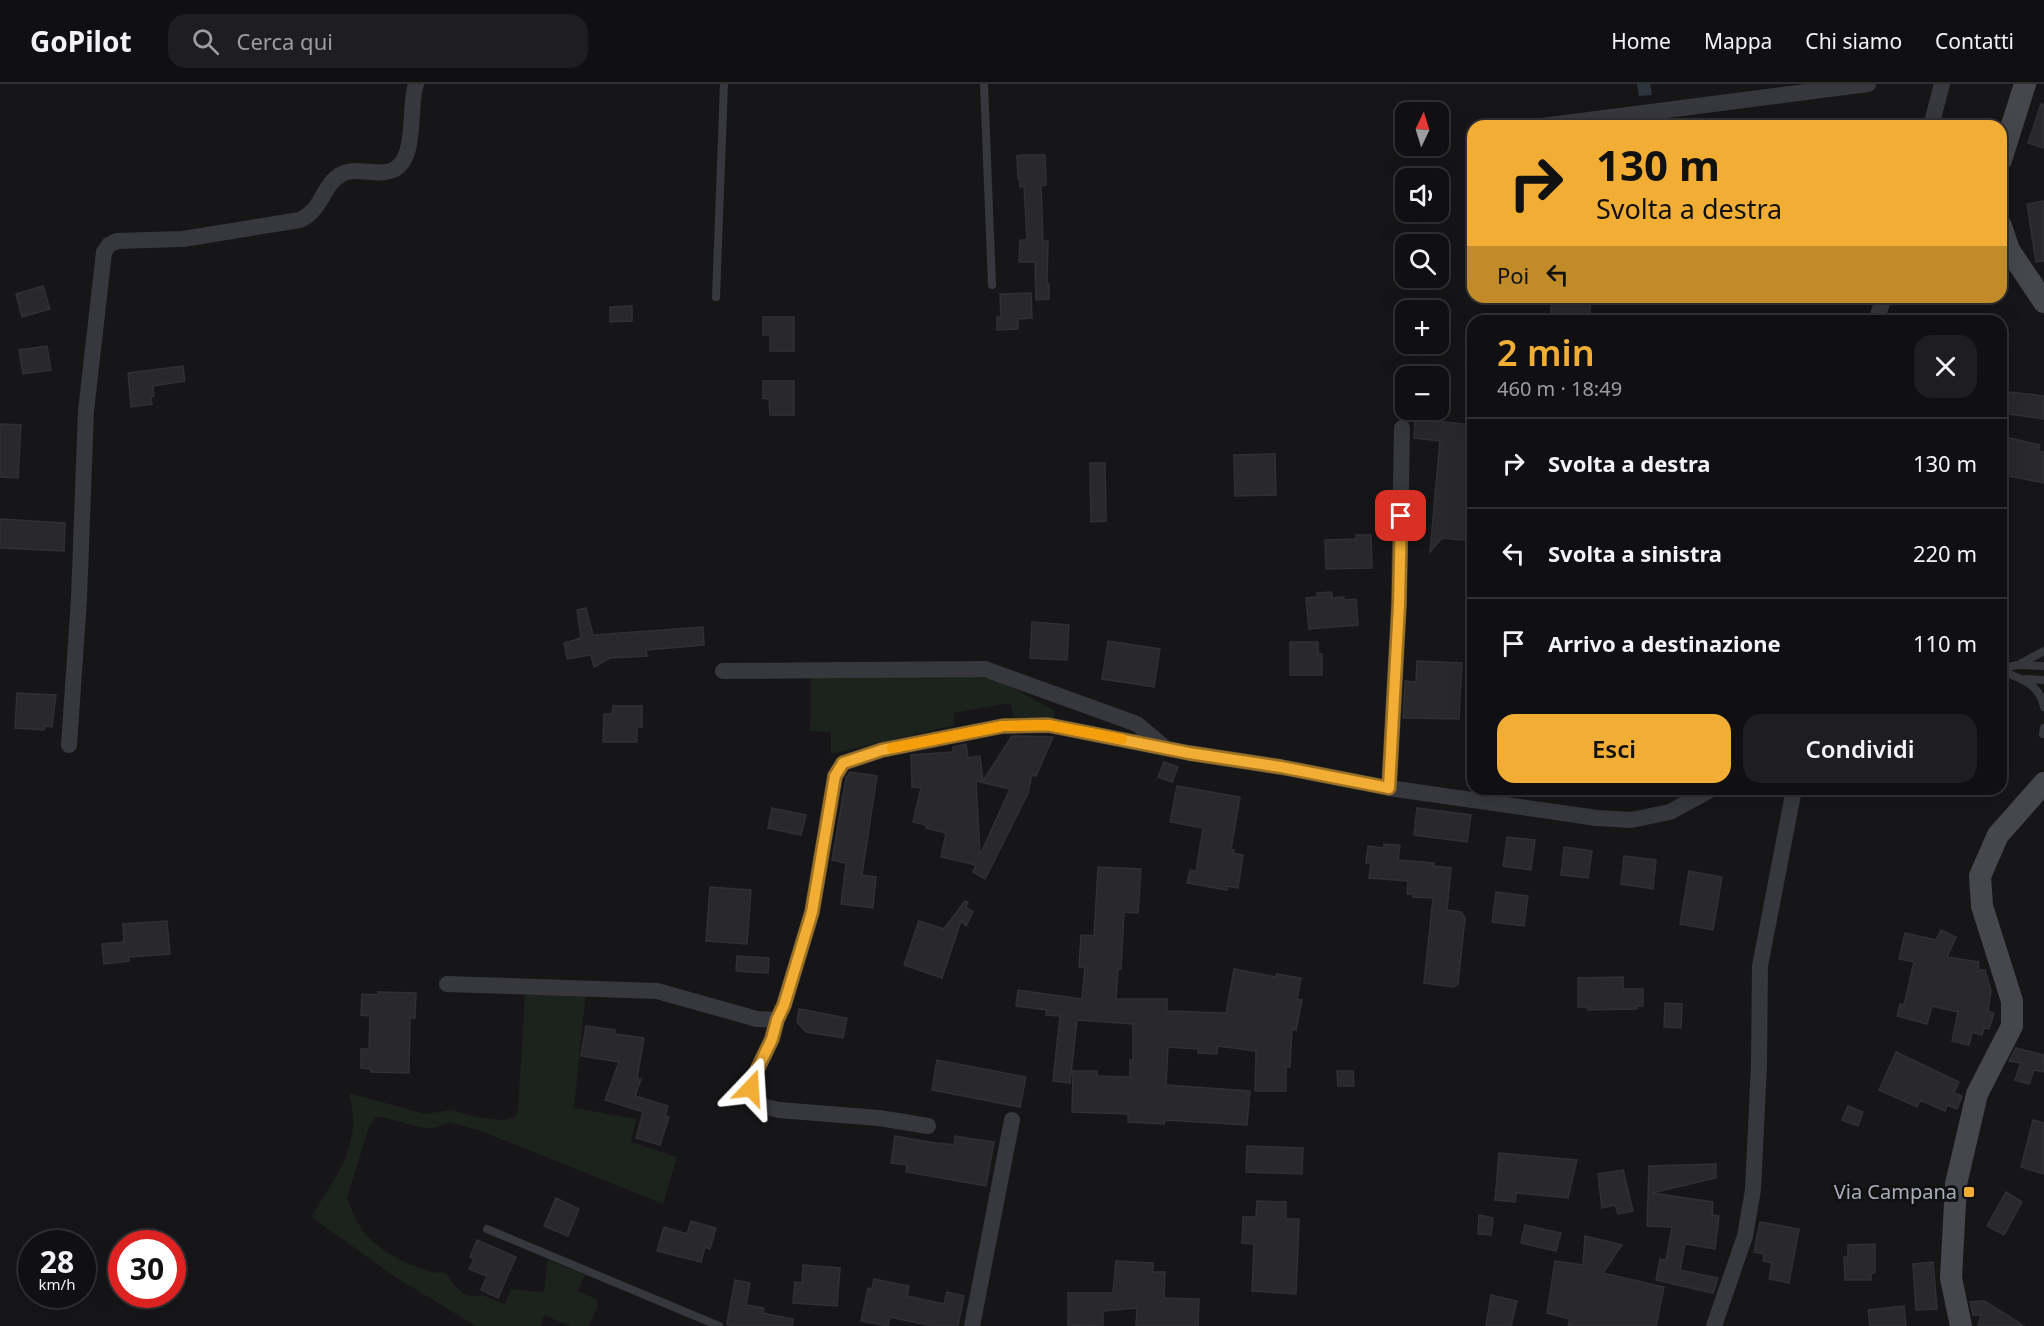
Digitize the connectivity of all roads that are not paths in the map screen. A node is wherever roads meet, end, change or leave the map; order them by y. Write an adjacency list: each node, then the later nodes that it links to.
1 (416, 84): 26 (street)
2 (724, 84): 12 (lane)
3 (984, 84): 11 (lane)
4 (1868, 84): 7 (street)
5 (1942, 84): 8 (street)
6 (2025, 84): 9 (main road)
7 (1589, 120)
8 (1933, 120)
9 (2007, 141)
10 (2007, 244): 13 (main road)
11 (992, 285)
12 (716, 297)
13 (2044, 302)
14 (1402, 428): 29 (street)
15 (2044, 651): 16 (lane)
16 (2018, 665): 17 (lane); 18 (lane)
17 (2044, 666)
18 (2007, 668)
19 (723, 671): 27 (street)
20 (2007, 672): 21 (lane)
21 (2020, 678): 22 (lane); 23 (lane)
22 (2044, 680)
23 (2044, 707)
24 (2044, 728): 25 (lane)
25 (2043, 734)
26 (69, 745)
27 (1166, 748): 29 (street); 33 (street)
28 (2044, 783): 40 (main road)
29 (1389, 788): 30 (street)
30 (1701, 795)
31 (1793, 795): 39 (street)
32 (447, 984): 33 (street)
33 (777, 1020): 35 (street)
34 (1012, 1120): 38 (street)
35 (928, 1126)
36 (487, 1229): 37 (lane)
37 (719, 1326)
38 (972, 1326)
39 (1714, 1326)
40 (1961, 1326)

